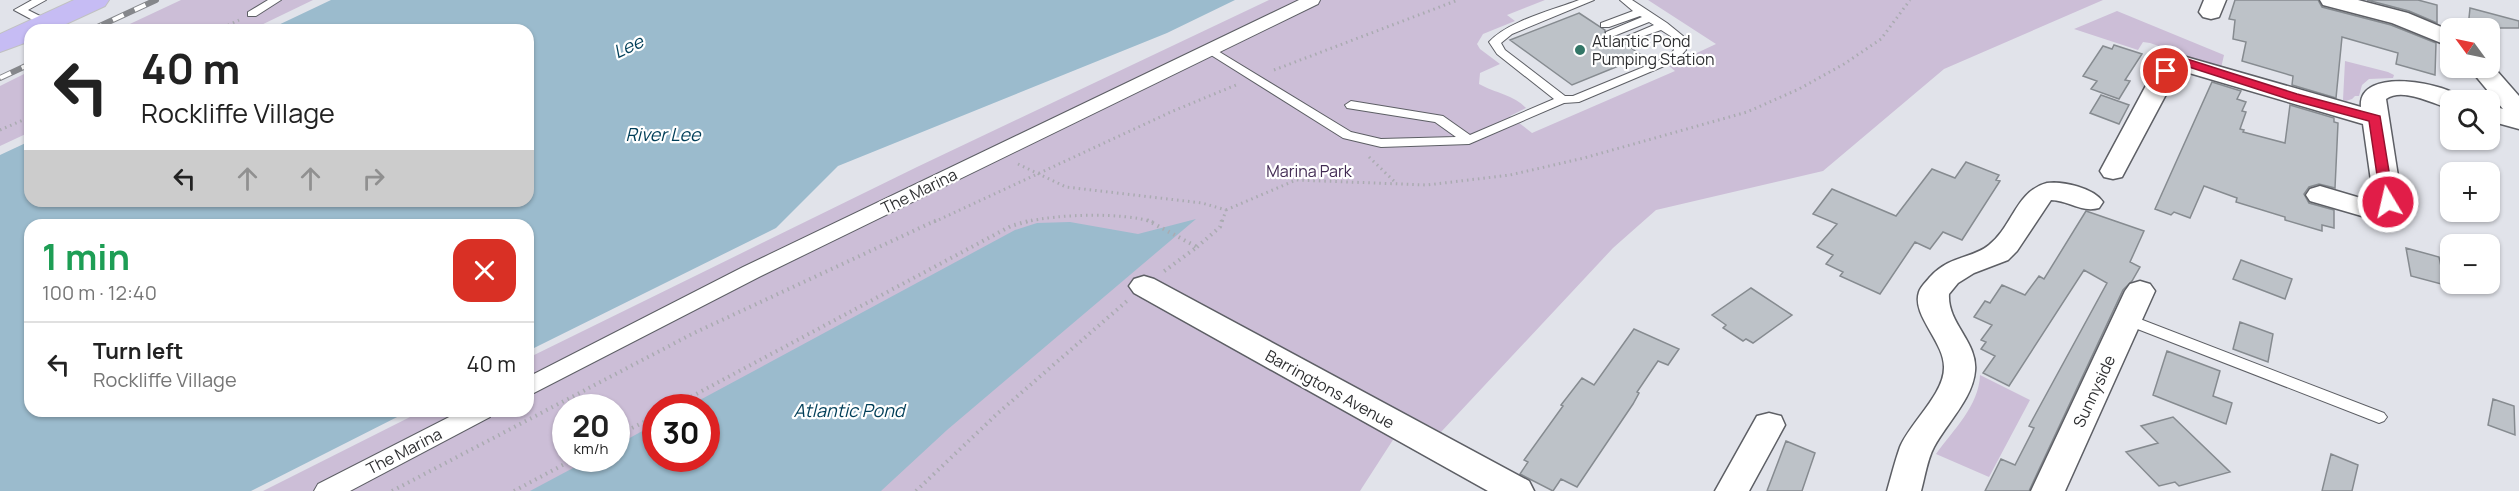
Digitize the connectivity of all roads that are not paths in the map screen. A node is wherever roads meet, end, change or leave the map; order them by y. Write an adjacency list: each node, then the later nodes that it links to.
1 (96, 0): 9 (highway)
2 (276, 0): 7 (lane)
3 (1312, 0): 16 (street, The Marina)
4 (1589, 0): 19 (lane)
5 (1625, 0): 8 (lane)
6 (2331, 0): 13 (street)
7 (252, 14)
8 (1647, 14): 10 (lane); 12 (lane)
9 (37, 21)
10 (1663, 25): 14 (lane); 19 (lane)
11 (24, 29): 15 (highway)
12 (1608, 30)
13 (2440, 35)
14 (1627, 39)
15 (0, 44)
16 (1209, 50): 25 (lane); 32 (street, The Marina)
17 (2490, 78): 21 (street)
18 (2440, 98): 23 (street)
19 (1562, 100): 25 (lane)
20 (1351, 105): 25 (lane)
21 (2519, 111)
22 (2500, 116): 24 (street)
23 (2375, 119): 26 (street); 27 (street)
24 (2519, 121)
25 (1469, 140)
26 (2113, 171)
27 (2320, 195)
28 (2089, 202): 39 (street)
29 (1144, 286): 37 (street, Barringtons Avenue)
30 (2140, 291): 31 (street, Sunnyside)
31 (2127, 319): 34 (lane); 40 (street, Sunnyside)
32 (534, 384)
33 (470, 417): 36 (street, The Marina)
34 (2379, 417)
35 (1769, 425): 38 (street)
36 (327, 491)
37 (1517, 491)
38 (1732, 491)
39 (1904, 491)
40 (2048, 491)

